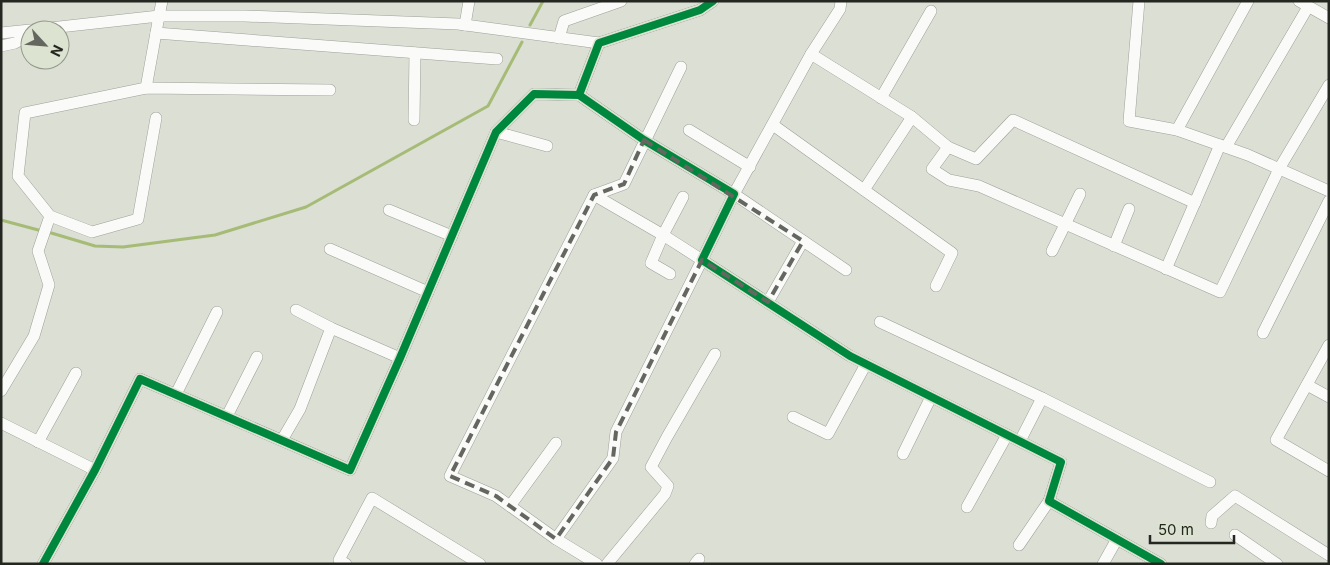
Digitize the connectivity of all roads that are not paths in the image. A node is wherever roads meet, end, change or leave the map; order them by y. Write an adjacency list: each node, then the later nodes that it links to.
1 (162, 1): 10 (street)
2 (469, 1): 12 (street)
3 (621, 1): 17 (street)
4 (713, 1): 19 (street)
5 (841, 1): 22 (street)
6 (1139, 1): 35 (street)
7 (1248, 1): 35 (street)
8 (1304, 4): 11 (street); 39 (street)
9 (931, 11): 29 (street)
10 (159, 16): 12 (street); 13 (street); 16 (street)
11 (1329, 18)
12 (465, 25): 17 (street)
13 (70, 26)
14 (20, 31): 15 (street)
15 (1, 33)
16 (156, 33): 21 (street); 25 (street)
17 (559, 38): 19 (street)
18 (20, 40): 20 (street)
19 (599, 43): 28 (street)
20 (1, 46)
21 (415, 53): 23 (street); 32 (street)
22 (811, 54): 29 (street); 33 (street)
23 (497, 59)
24 (681, 67): 37 (street)
25 (146, 88): 26 (street); 53 (street)
26 (330, 90)
27 (1327, 91): 42 (street)
28 (579, 95): 36 (street); 37 (street)
29 (881, 98): 30 (street)
30 (912, 117): 40 (street); 43 (street)
31 (156, 118): 53 (street)
32 (414, 120)
33 (773, 125): 41 (street); 43 (street)
34 (689, 130): 41 (street)
35 (1177, 130): 39 (street)
36 (496, 132): 38 (street); 56 (street)
37 (644, 140): 45 (street); 47 (street)
38 (547, 146)
39 (1223, 146): 42 (street); 50 (street)
40 (948, 148): 50 (street); 54 (street)
41 (750, 167): 45 (street)
42 (1279, 169): 44 (street); 62 (street)
43 (864, 190): 65 (street)
44 (1329, 191)
45 (734, 194): 57 (street); 61 (street)
46 (1080, 194): 54 (street)
47 (594, 196): 55 (street); 98 (street)
48 (683, 198): 55 (street)
49 (1329, 201): 72 (street)
50 (1194, 203): 62 (street)
51 (1129, 209): 58 (street)
52 (390, 210): 56 (street)
53 (49, 220): 80 (street)
54 (1065, 224): 58 (street); 60 (street)
55 (663, 234): 61 (street); 64 (street)
56 (452, 236): 66 (street)
57 (803, 241): 63 (street); 67 (street)
58 (1114, 246): 62 (street)
59 (330, 249): 66 (street)
60 (1052, 251)
61 (702, 260): 67 (street); 102 (street)
62 (1166, 268)
63 (846, 270)
64 (670, 274)
65 (936, 286)
66 (428, 292): 76 (street)
67 (768, 302): 77 (street)
68 (296, 310): 71 (street)
69 (217, 312): 81 (street)
70 (880, 322): 84 (street)
71 (331, 328): 76 (street); 89 (street)
72 (1263, 333)
73 (1329, 346): 79 (street)
74 (715, 354): 110 (street)
75 (257, 357): 85 (street)
76 (400, 358): 89 (street)
77 (866, 364): 82 (street); 86 (street)
78 (76, 373): 91 (street)
79 (1307, 385): 83 (street); 95 (street)
80 (1, 392)
81 (176, 394): 85 (street); 94 (street)
82 (931, 397): 88 (street); 93 (street)
83 (1329, 397)
84 (1042, 398): 90 (street); 96 (street)
85 (227, 416): 89 (street)
86 (793, 416)
87 (1, 423): 91 (street)
88 (1007, 435): 90 (street); 99 (street)
89 (282, 440)
90 (1020, 441): 97 (street)
91 (38, 442): 94 (street)
92 (556, 444): 98 (street)
93 (902, 454)
94 (95, 470): 106 (street)
95 (1329, 471)
96 (1210, 482)
97 (1049, 501): 103 (street); 104 (street)
98 (510, 506): 102 (street)
99 (967, 507)
100 (1211, 523): 105 (street)
101 (1234, 535): 113 (street)
102 (556, 539): 109 (street)
103 (1117, 539): 111 (street); 112 (street)
104 (1019, 545)
105 (1329, 555)
106 (43, 564)
107 (346, 564): 108 (street)
108 (480, 564)
109 (597, 564)
110 (606, 564)
111 (1103, 564)
112 (1161, 564)
113 (1278, 564)

